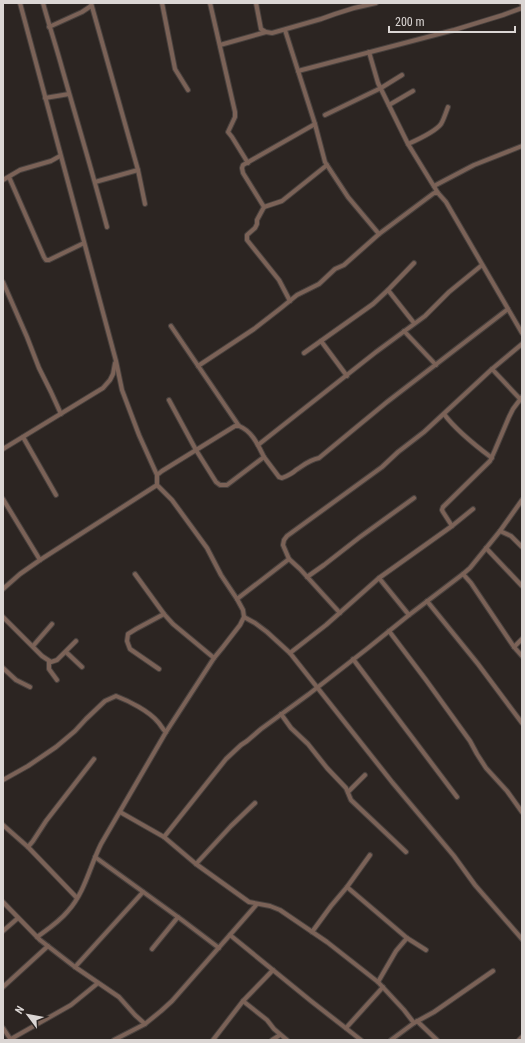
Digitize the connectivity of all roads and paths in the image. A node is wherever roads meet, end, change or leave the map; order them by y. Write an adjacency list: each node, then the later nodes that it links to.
1 (20, 3): 21 (street)
2 (43, 3): 10 (street)
3 (162, 3): 18 (street)
4 (210, 3): 13 (street)
5 (256, 3): 12 (street)
6 (376, 3): 8 (street)
7 (91, 4): 10 (street); 31 (street)
8 (368, 4): 11 (street)
9 (522, 8): 14 (street)
10 (49, 27): 20 (street)
11 (285, 30): 12 (street); 15 (street)
12 (266, 32): 13 (street)
13 (220, 46): 29 (street)
14 (369, 52): 15 (street); 17 (street)
15 (298, 71): 25 (street)
16 (402, 75): 17 (street)
17 (381, 88): 22 (street); 24 (street)
18 (188, 90)
19 (413, 91): 22 (street)
20 (69, 94): 21 (street); 34 (street)
21 (45, 98): 28 (street)
22 (389, 105): 26 (street)
23 (448, 106): 26 (street)
24 (325, 115)
25 (315, 124): 29 (street); 30 (street)
26 (408, 144): 35 (street)
27 (522, 146): 35 (street)
28 (60, 156): 32 (street); 41 (street)
29 (248, 163): 38 (street)
30 (327, 165): 38 (street); 40 (street)
31 (138, 170): 34 (street); 37 (street)
32 (9, 177): 33 (street); 41 (street)
33 (3, 180)
34 (95, 182): 39 (street)
35 (434, 186): 36 (street)
36 (438, 193): 40 (street); 43 (street)
37 (146, 204)
38 (264, 207): 46 (street)
39 (107, 227)
40 (379, 234): 46 (street)
41 (84, 243): 55 (street)
42 (414, 263): 45 (street)
43 (482, 265): 47 (street); 48 (street)
44 (3, 282): 62 (street)
45 (388, 290): 48 (street); 52 (street)
46 (290, 301): 57 (street)
47 (508, 309): 51 (street); 56 (street)
48 (414, 323): 50 (street)
49 (171, 326): 57 (street)
50 (404, 331): 56 (street); 59 (street)
51 (522, 333)
52 (321, 341): 54 (street); 59 (street)
53 (522, 344): 58 (street)
54 (304, 353)
55 (116, 361): 62 (street); 71 (street)
56 (436, 365): 69 (street)
57 (198, 366): 64 (street)
58 (492, 370): 60 (street); 63 (street)
59 (346, 376): 66 (street)
60 (521, 399): 70 (street)
61 (169, 400): 68 (street)
62 (61, 414): 65 (street)
63 (444, 414): 70 (street); 82 (street)
64 (239, 426): 66 (street); 68 (street)
65 (23, 437): 67 (street); 73 (street)
66 (258, 445): 69 (street)
67 (3, 449)
68 (196, 450): 69 (street); 71 (street)
69 (264, 457)
70 (492, 458): 78 (street)
71 (157, 475): 72 (street)
72 (157, 485): 83 (street); 90 (street)
73 (56, 494)
74 (414, 498): 86 (street)
75 (3, 499): 83 (street)
76 (522, 500): 79 (street)
77 (473, 509): 78 (street)
78 (452, 526): 87 (street)
79 (500, 531): 80 (street); 81 (street)
80 (486, 548): 85 (street); 88 (street)
81 (522, 548)
82 (289, 559): 86 (street); 90 (street)
83 (40, 560): 89 (street)
84 (135, 574): 93 (street)
85 (463, 574): 91 (street); 102 (street)
86 (307, 577): 92 (street)
87 (379, 578): 92 (street); 94 (street)
88 (522, 586)
89 (3, 589)
90 (237, 599): 96 (street)
91 (427, 602): 94 (street); 116 (street)
92 (340, 613): 104 (street)
93 (164, 614): 106 (street); 111 (street)
94 (409, 614): 98 (street)
95 (3, 617): 101 (street)
96 (244, 617): 104 (street); 106 (street)
97 (52, 624): 101 (street)
98 (389, 631): 107 (street); 125 (street)
99 (522, 639): 102 (street)
100 (76, 641): 103 (street)
101 (33, 646): 108 (street)
102 (514, 648): 105 (street)
103 (66, 652): 108 (street); 109 (street)
104 (290, 653): 114 (street)
105 (522, 656)
106 (214, 658): 117 (street)
107 (353, 659): 114 (street); 122 (street)
108 (49, 661): 112 (street)
109 (82, 667)
110 (3, 668): 113 (street)
111 (159, 669)
112 (57, 680)
113 (30, 687)
114 (317, 687): 115 (street); 145 (street)
115 (281, 714): 121 (street); 127 (street)
116 (522, 723)
117 (166, 732): 120 (street); 124 (street)
118 (94, 759): 128 (street)
119 (365, 775): 121 (street)
120 (3, 780)
121 (348, 792): 129 (street)
122 (457, 797)
123 (255, 803): 132 (street)
124 (120, 812): 127 (street); 131 (street)
125 (522, 812)
126 (3, 825): 128 (street)
127 (164, 837): 132 (street)
128 (28, 847): 135 (street)
129 (406, 852)
130 (370, 855): 133 (street)
131 (95, 857): 134 (street); 135 (street)
132 (196, 864): 137 (street)
133 (347, 887): 141 (street); 144 (street)
134 (143, 892): 138 (street); 150 (street)
135 (77, 898): 143 (street)
136 (3, 902): 139 (street)
137 (257, 904): 141 (street); 142 (street)
138 (178, 917): 147 (street); 148 (street)
139 (18, 918): 140 (street); 143 (street)
140 (3, 931)
141 (312, 932): 153 (street)
142 (230, 935): 147 (street); 151 (street)
143 (37, 937): 146 (street)
144 (407, 938): 149 (street); 153 (street)
145 (522, 939)
146 (48, 946): 150 (street); 156 (street)
147 (219, 948): 159 (street)
148 (152, 949)
149 (426, 950)
150 (75, 967): 154 (street)
151 (273, 970): 157 (street); 161 (street)
152 (493, 971): 158 (street)
153 (378, 982): 155 (street)
154 (98, 983): 159 (street); 164 (street)
155 (383, 987): 158 (street); 161 (street)
156 (3, 988)
157 (243, 1001): 162 (street); 166 (street)
158 (416, 1022): 170 (street); 171 (street)
159 (145, 1024): 165 (street)
160 (3, 1028): 164 (street)
161 (346, 1028): 169 (street)
162 (280, 1035): 167 (street); 168 (street)
163 (522, 1037): 172 (street)
164 (11, 1040)
165 (114, 1040)
166 (213, 1040)
167 (272, 1040)
168 (287, 1040)
169 (361, 1040)
170 (391, 1040)
171 (437, 1040)
172 (519, 1040)

